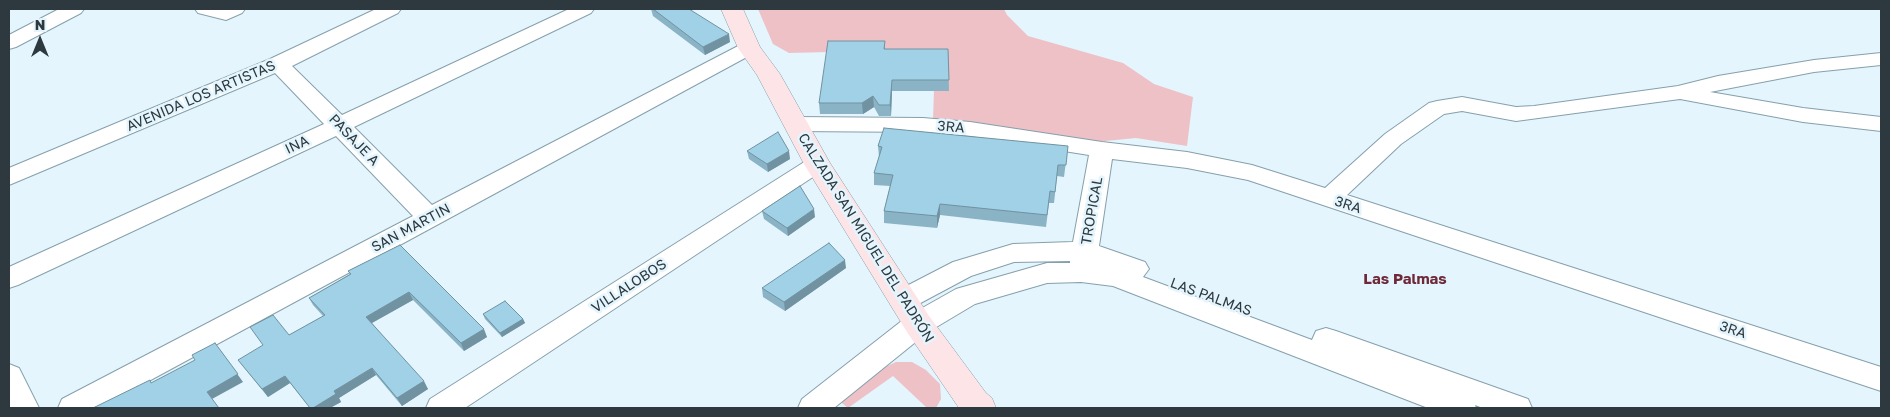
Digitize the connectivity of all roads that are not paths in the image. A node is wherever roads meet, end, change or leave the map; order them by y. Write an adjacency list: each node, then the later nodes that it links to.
1 (74, 9): 7 (street)
2 (205, 9): 6 (street)
3 (392, 9): 10 (street, AVENIDA LOS ARTISTAS)
4 (584, 9): 14 (street, INA)
5 (732, 9): 8 (main road, CALZADA SAN MIGUEL DEL PADRÓN)
6 (230, 11)
7 (9, 43)
8 (749, 48): 12 (main road, CALZADA SAN MIGUEL DEL PADRÓN); 19 (street, SAN MARTIN)
9 (1881, 59): 11 (street)
10 (278, 64): 14 (street, PASAJE A); 17 (street, AVENIDA LOS ARTISTAS)
11 (1678, 93): 13 (street); 18 (street)
12 (795, 124): 15 (street, 3RA); 16 (main road, CALZADA SAN MIGUEL DEL PADRÓN)
13 (1881, 124)
14 (340, 125): 19 (street, PASAJE A); 21 (street, INA)
15 (1102, 150): 18 (street, 3RA); 20 (street, TROPICAL)
16 (817, 164): 22 (main road, CALZADA SAN MIGUEL DEL PADRÓN); 27 (street, VILLALOBOS)
17 (9, 177)
18 (1329, 198): 24 (street, 3RA)
19 (430, 218): 26 (street, SAN MARTIN)
20 (1083, 261): 22 (street, LAS PALMAS); 30 (street, LAS PALMAS); 31 (street, LAS PALMAS)
21 (9, 278)
22 (911, 312): 28 (street, LAS PALMAS); 29 (main road, CALZADA SAN MIGUEL DEL PADRÓN)
23 (9, 376): 25 (street)
24 (1881, 379)
25 (24, 408)
26 (73, 408)
27 (441, 408)
28 (813, 408)
29 (980, 408)
30 (1462, 408)
31 (1517, 408)

